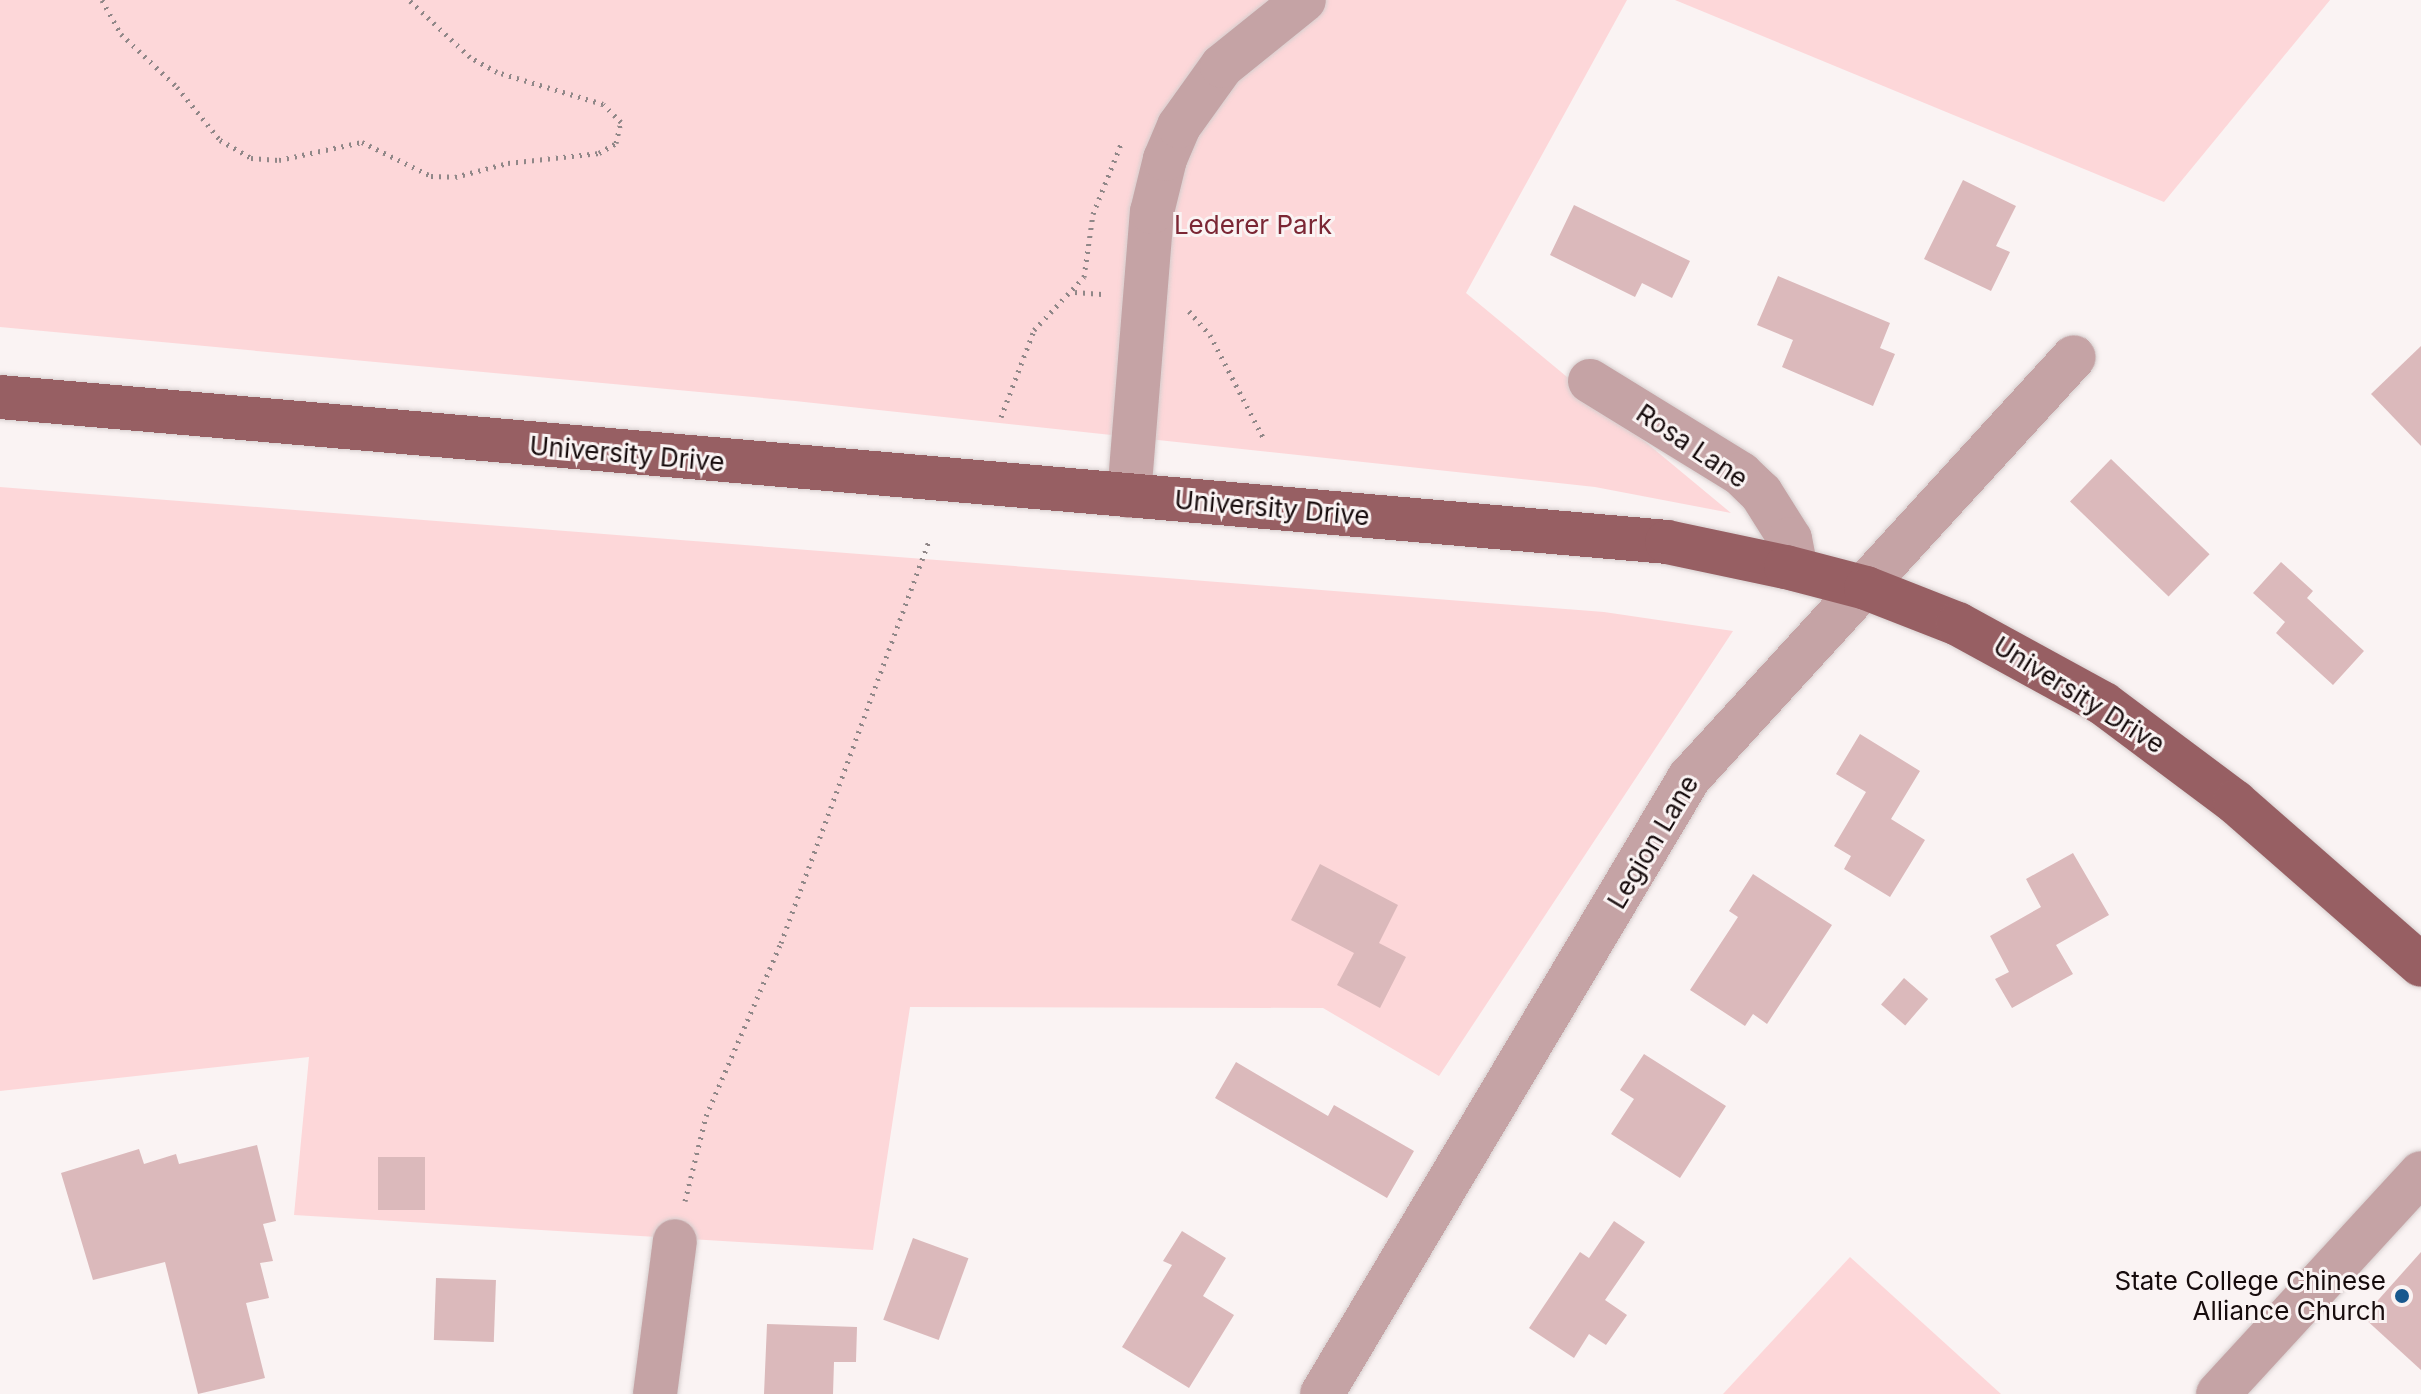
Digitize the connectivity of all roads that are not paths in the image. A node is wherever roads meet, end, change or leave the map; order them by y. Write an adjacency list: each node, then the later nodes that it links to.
1 (1304, 0): 5 (street)
2 (2074, 357): 7 (street, Legion Lane)
3 (1590, 381): 6 (street, Rosa Lane)
4 (0, 397): 5 (main road, University Drive)
5 (1129, 496): 6 (main road, University Drive)
6 (1796, 569): 7 (main road, University Drive)
7 (1866, 588): 8 (main road, University Drive); 12 (street, Legion Lane)
8 (2421, 965)
9 (2421, 1173): 13 (street)
10 (675, 1241): 11 (street)
11 (655, 1394)
12 (1322, 1394)
13 (2218, 1394)

